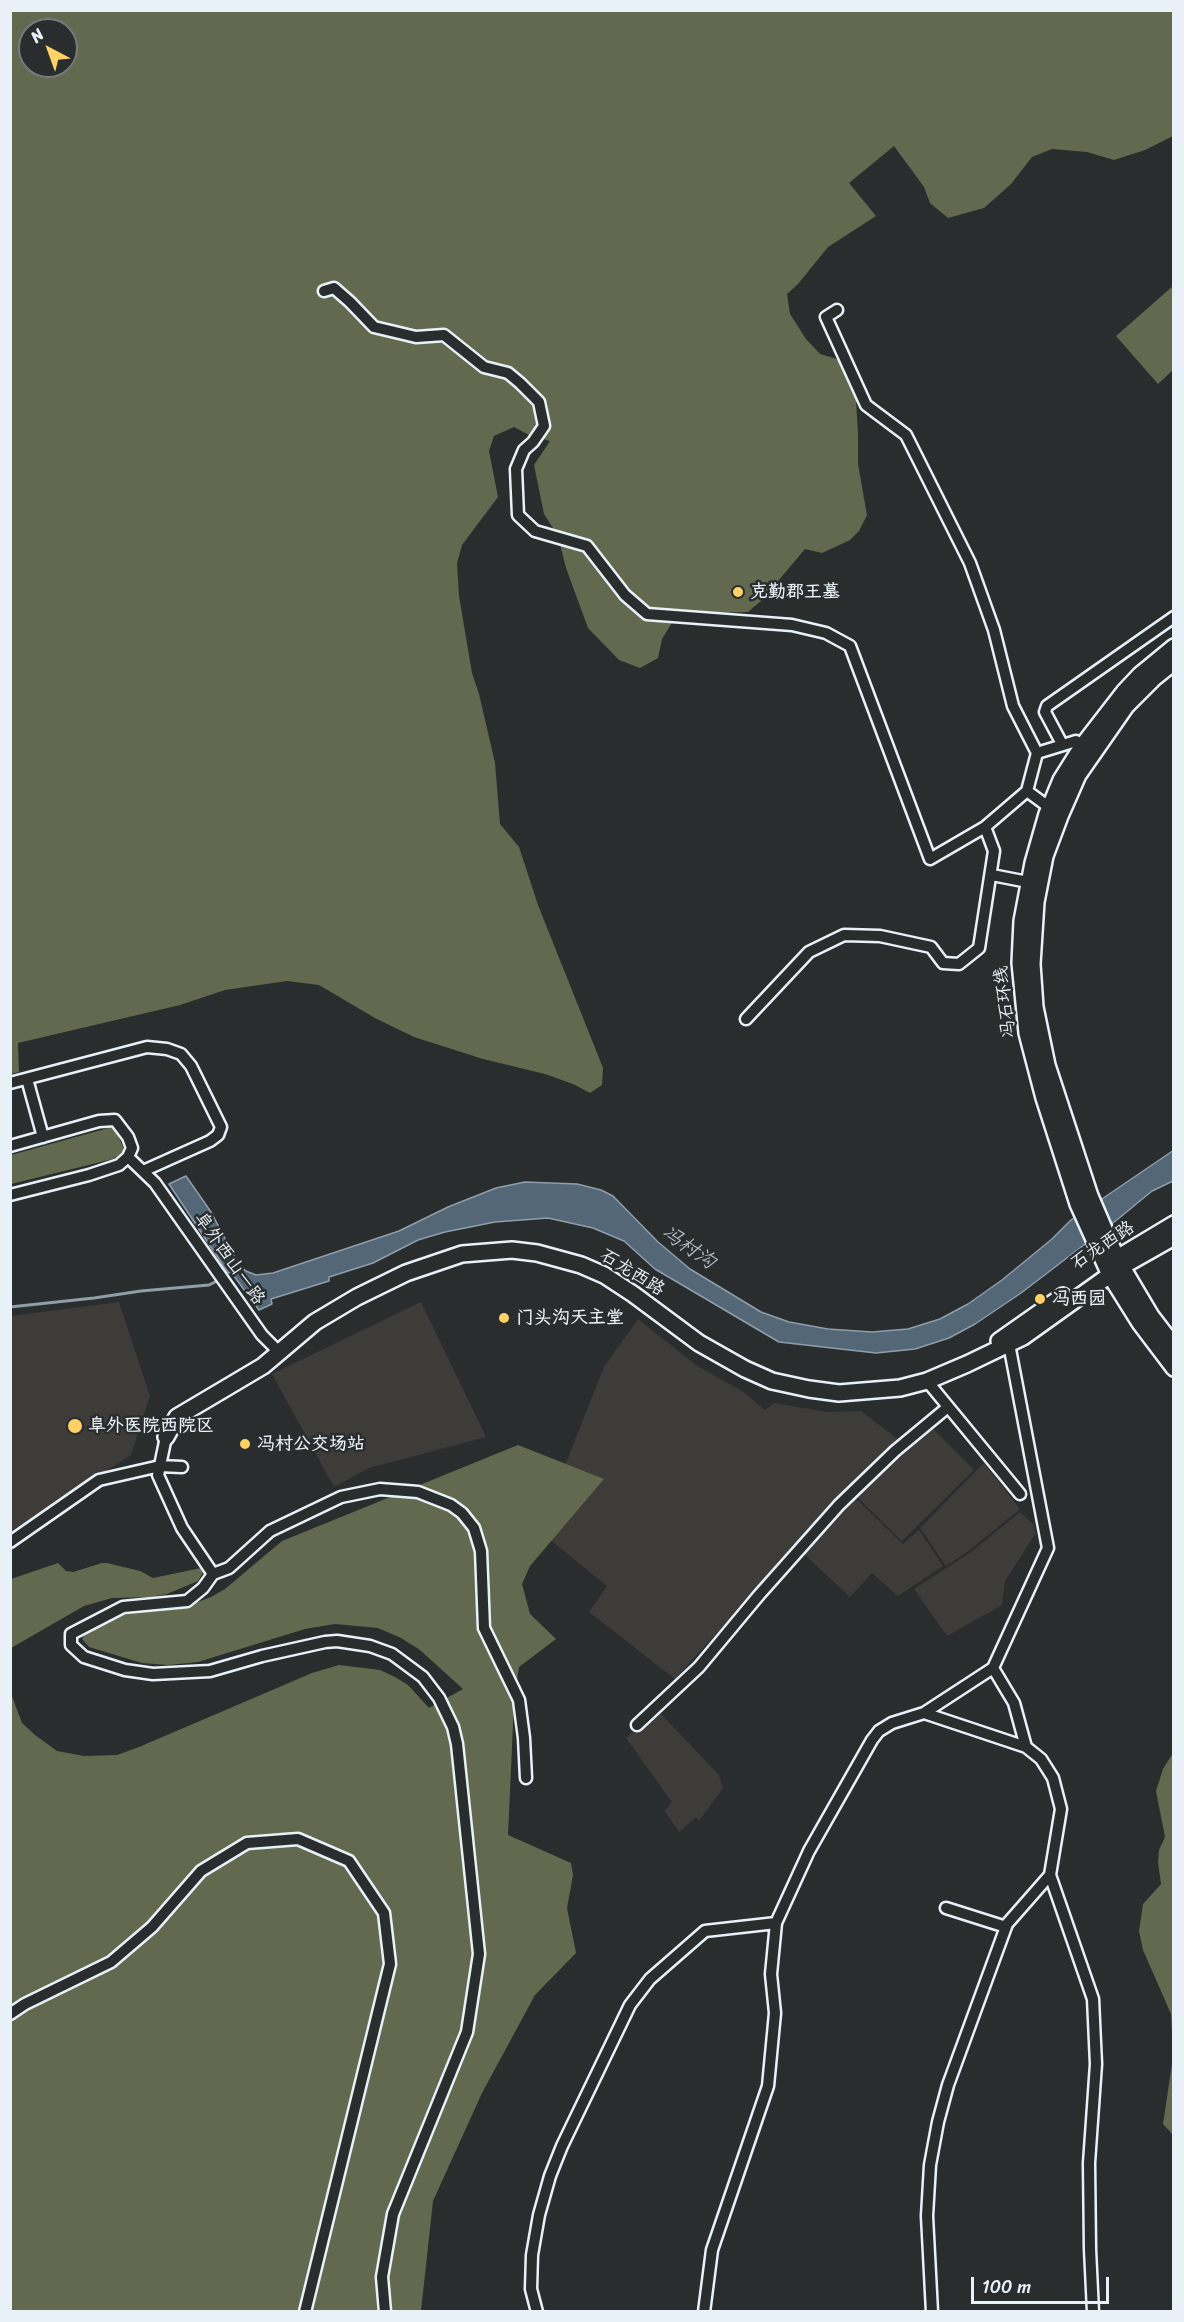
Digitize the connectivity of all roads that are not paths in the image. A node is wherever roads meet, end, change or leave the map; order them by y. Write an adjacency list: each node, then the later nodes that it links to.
1 (324, 291): 11 (street)
2 (837, 310): 8 (street)
3 (1173, 617): 6 (street)
4 (1173, 647): 7 (main road, 冯石环线)
5 (1173, 662): 7 (main road, 冯石环线)
6 (1062, 744): 7 (street); 8 (street)
7 (1089, 748): 10 (main road, 冯石环线); 22 (main road, 冯石环线)
8 (1037, 753): 9 (street)
9 (1027, 791): 10 (street); 11 (street)
10 (1050, 808): 13 (main road, 冯石环线)
11 (985, 827): 12 (street)
12 (992, 875): 13 (street); 14 (street)
13 (1028, 882): 22 (main road, 冯石环线)
14 (746, 1019)
15 (27, 1079): 16 (street); 17 (street); 20 (street)
16 (10, 1083)
17 (44, 1137): 18 (street); 19 (street)
18 (10, 1146)
19 (128, 1157): 20 (street, 阜外西山一路); 21 (street)
20 (143, 1171): 28 (street, 阜外西山一路)
21 (10, 1195)
22 (1084, 1200): 25 (main road, 冯石环线)
23 (1173, 1224): 25 (main road, 石龙西路)
24 (1173, 1237): 25 (main road, 石龙西路)
25 (1113, 1266): 26 (main road, 石龙西路); 27 (main road, 冯石环线); 29 (main road, 石龙西路); 30 (main road, 冯石环线)
26 (1009, 1344): 29 (main road, 石龙西路); 39 (street)
27 (1173, 1346)
28 (278, 1351): 31 (main road, 石龙西路); 33 (main road, 石龙西路)
29 (967, 1364): 31 (main road, 石龙西路)
30 (1173, 1368)
31 (927, 1381): 32 (street)
32 (948, 1407): 36 (street); 41 (street)
33 (166, 1437): 34 (street)
34 (160, 1466): 35 (street); 37 (street); 38 (street)
35 (182, 1467)
36 (1020, 1494)
37 (10, 1542)
38 (213, 1574): 43 (street); 50 (street)
39 (993, 1668): 40 (street); 42 (street)
40 (924, 1713): 42 (street); 46 (street)
41 (637, 1725)
42 (1026, 1747): 44 (street)
43 (526, 1778)
44 (1050, 1875): 47 (street); 54 (street)
45 (946, 1908): 47 (street)
46 (776, 1923): 51 (street); 52 (street)
47 (1006, 1928): 53 (street)
48 (10, 2014): 49 (street)
49 (305, 2312)
50 (385, 2312)
51 (537, 2312)
52 (704, 2312)
53 (932, 2312)
54 (1093, 2312)

